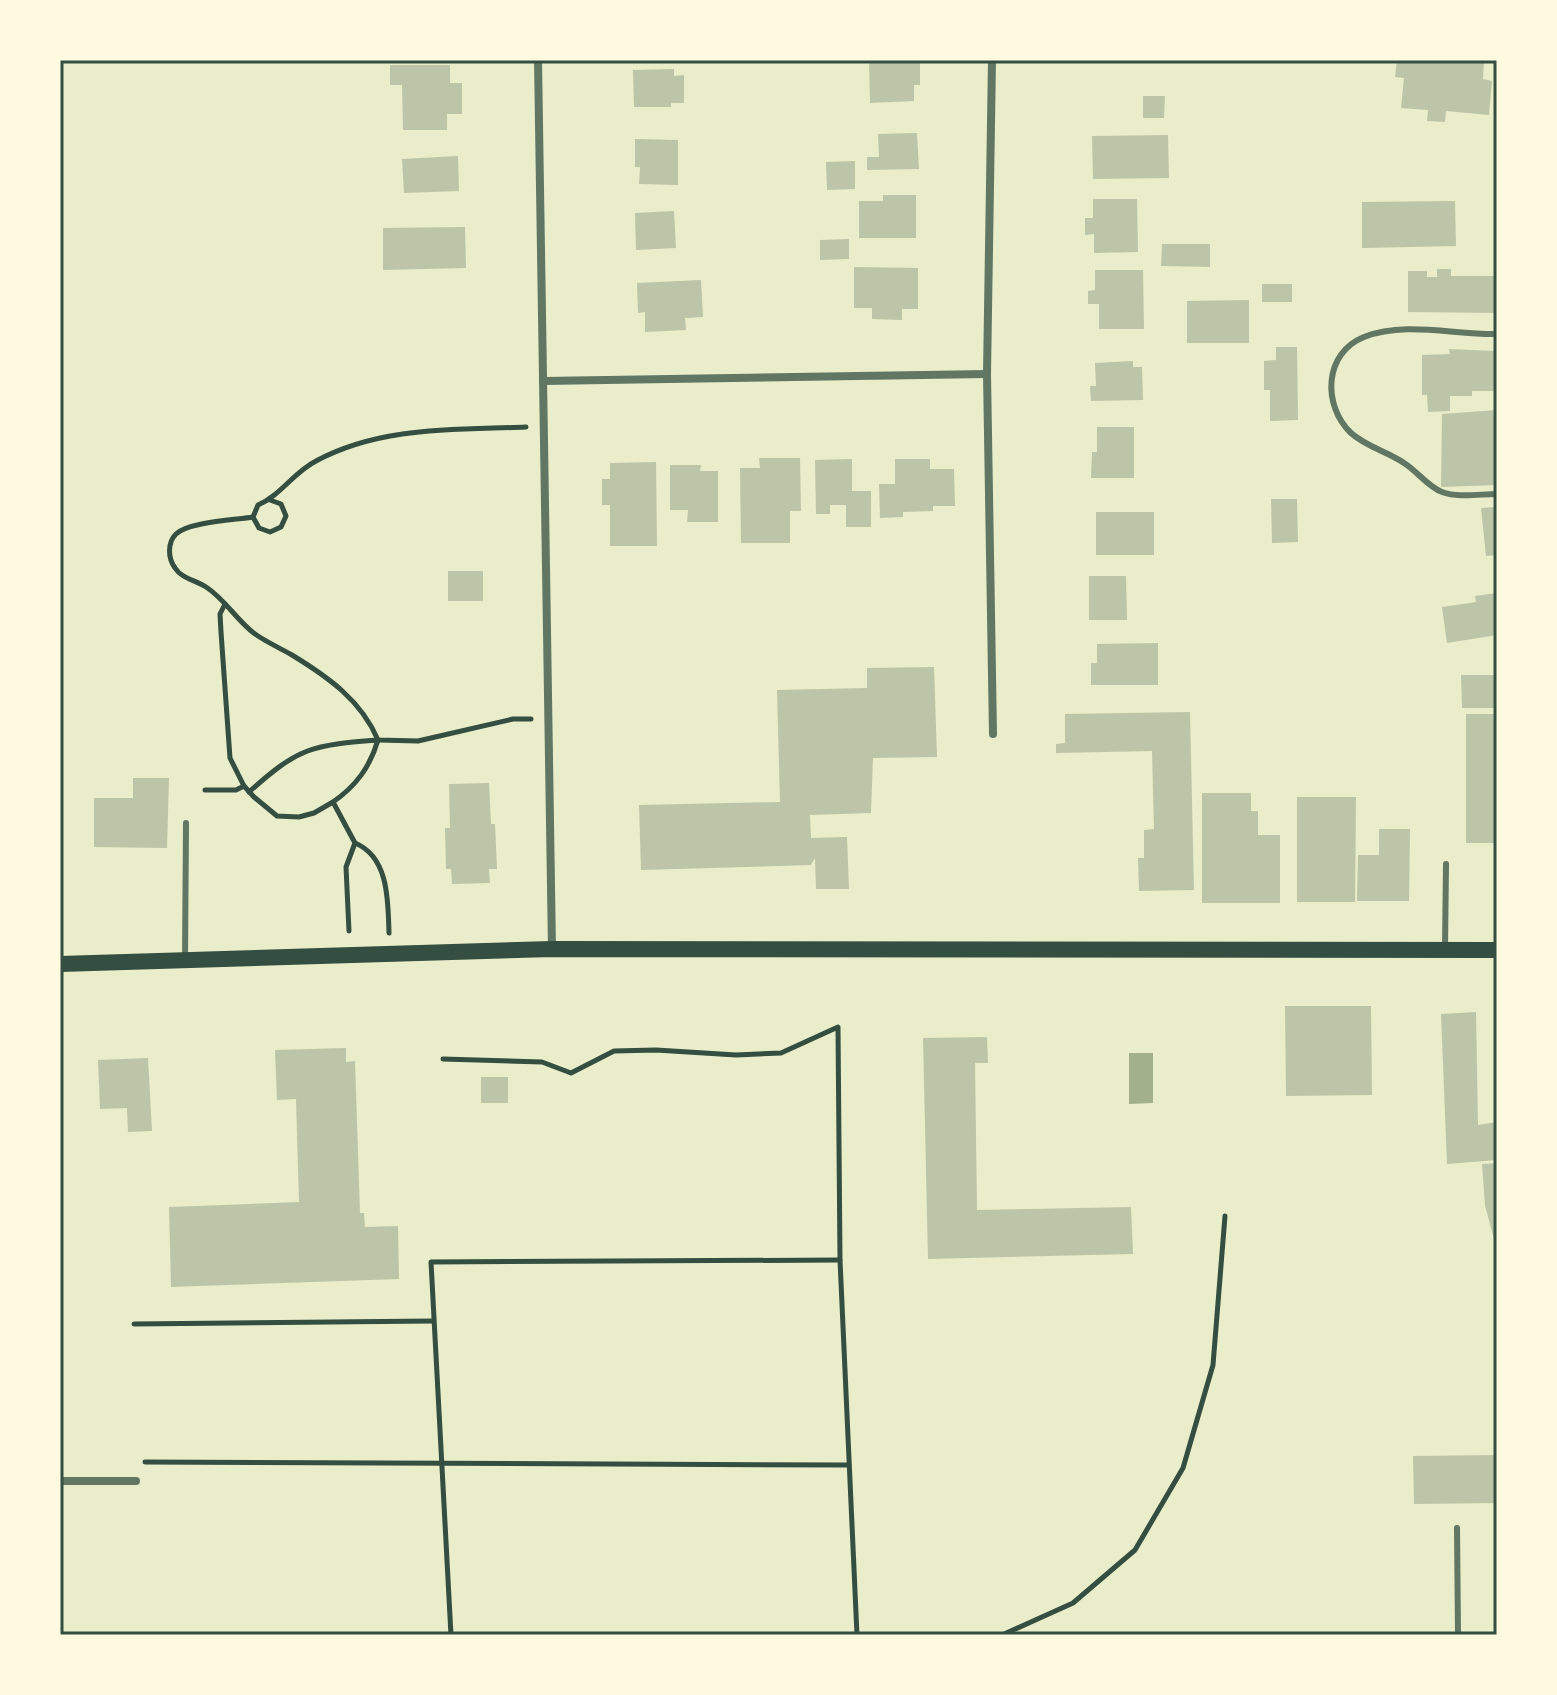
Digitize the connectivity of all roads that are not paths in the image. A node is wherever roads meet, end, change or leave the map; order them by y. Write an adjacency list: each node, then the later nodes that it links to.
1 (538, 60): 5 (street)
2 (992, 60): 4 (street)
3 (1497, 334): 6 (lane)
4 (987, 374): 5 (street); 7 (street)
5 (543, 381): 10 (street)
6 (1497, 494)
7 (993, 734)
8 (186, 823): 13 (lane)
9 (1446, 864): 11 (lane)
10 (552, 949): 11 (main road); 13 (main road)
11 (1445, 950): 12 (main road)
12 (1497, 950)
13 (185, 960): 14 (main road)
14 (60, 964)
15 (60, 1481): 16 (street)
16 (136, 1481)
17 (1457, 1528): 18 (lane)
18 (1458, 1635)

